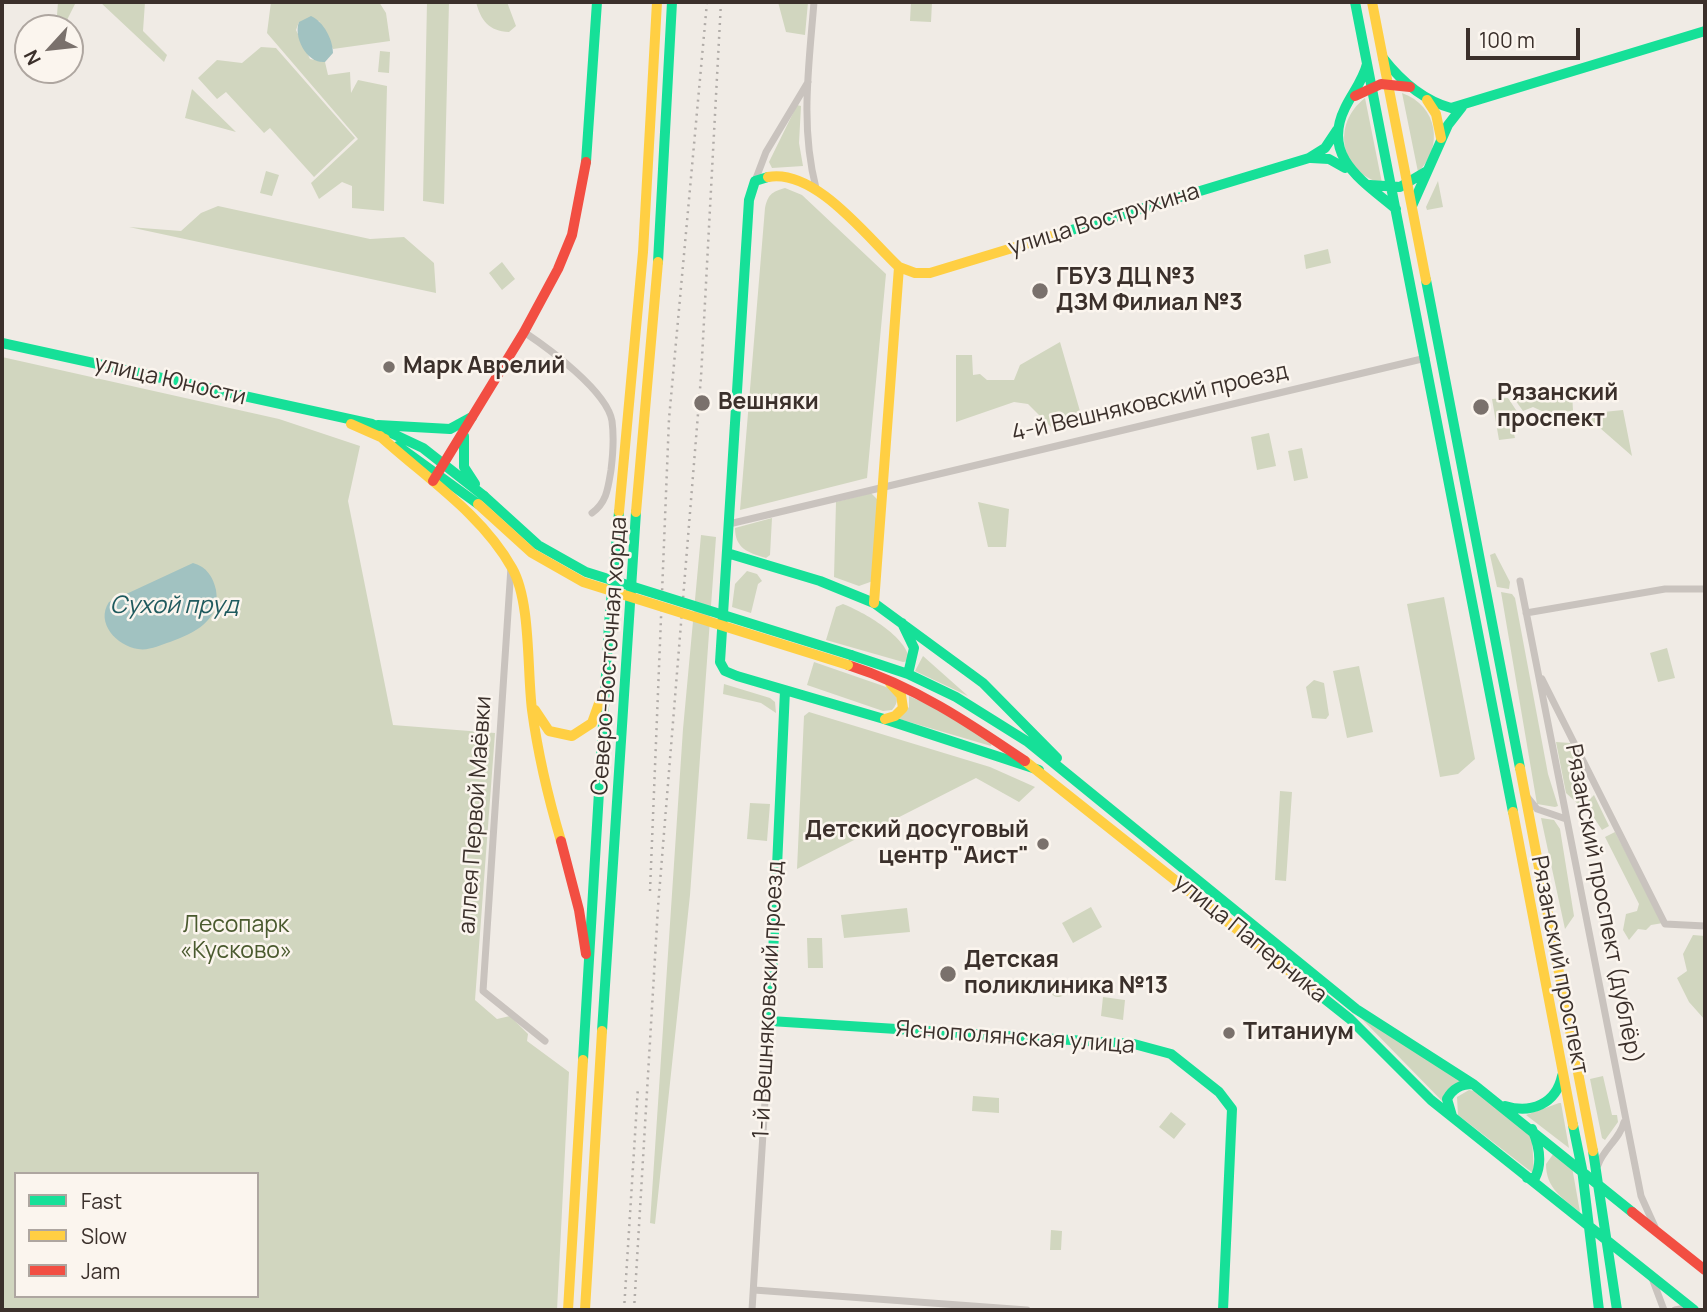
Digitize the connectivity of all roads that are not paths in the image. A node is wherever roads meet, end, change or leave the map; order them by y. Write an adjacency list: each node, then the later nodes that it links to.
1 (597, 2): 29 (main road)
2 (657, 2): 53 (main road, Северо-Восточная хорда)
3 (671, 2): 85 (main road, Северо-Восточная хорда)
4 (814, 2): 10 (street)
5 (1355, 2): 9 (main road, Рязанский проспект)
6 (1372, 2): 8 (main road, Рязанский проспект)
7 (1705, 31): 16 (main road)
8 (1383, 58): 11 (main road, Рязанский проспект); 13 (main road)
9 (1368, 60): 12 (main road, Рязанский проспект); 15 (main road)
10 (808, 82): 22 (street); 24 (street)
11 (1387, 83): 12 (main road); 13 (main road); 23 (main road, Рязанский проспект)
12 (1373, 85): 15 (main road); 25 (main road, Рязанский проспект)
13 (1414, 89): 14 (main road)
14 (1424, 97): 16 (main road); 18 (main road)
15 (1348, 103): 17 (main road)
16 (1462, 107): 18 (main road)
17 (1337, 130): 19 (main road, улица Вострухина); 21 (main road)
18 (1441, 142): 20 (main road)
19 (1309, 158): 21 (main road); 28 (main road, улица Вострухина)
20 (1432, 166): 23 (main road); 26 (main road)
21 (1357, 178): 25 (main road); 27 (main road)
22 (755, 180): 24 (main road); 41 (main road)
23 (1408, 184): 25 (main road); 26 (main road, Рязанский проспект)
24 (816, 188): 28 (main road)
25 (1392, 188): 27 (main road, Рязанский проспект)
26 (1412, 206): 61 (main road, Рязанский проспект)
27 (1396, 209): 31 (main road, Рязанский проспект)
28 (899, 267): 38 (main road)
29 (524, 332): 32 (main road); 40 (street)
30 (2, 343): 33 (main road, улица Юности)
31 (1426, 357): 38 (street, 4-й Вешняковский проезд); 67 (main road, Рязанский проспект)
32 (478, 411): 34 (main road); 35 (main road)
33 (337, 419): 34 (main road, улица Юности); 37 (main road, улица Юности)
34 (374, 425): 36 (main road, улица Юности)
35 (464, 434): 36 (main road); 39 (main road)
36 (445, 463): 37 (main road); 39 (main road, улица Юности)
37 (436, 477): 39 (main road, улица Юности); 43 (main road)
38 (883, 487): 41 (street, 4-й Вешняковский проезд); 46 (main road)
39 (481, 500): 49 (main road, bridge)
40 (592, 513)
41 (729, 524): 42 (main road)
42 (727, 554): 46 (main road); 54 (main road)
43 (512, 563): 55 (main road); 66 (street, аллея Первой Маёвки)
44 (1520, 581): 47 (street, Рязанский проспект (дублёр))
45 (1705, 589): 47 (street)
46 (874, 603): 48 (main road)
47 (1526, 613): 50 (street, Рязанский проспект (дублёр))
48 (900, 620): 51 (main road); 60 (main road)
49 (849, 660): 51 (main road, улица Паперника); 52 (main road, улица Паперника)
50 (1537, 669): 57 (street); 58 (street, Рязанский проспект (дублёр))
51 (908, 674): 60 (main road, улица Паперника)
52 (885, 677): 56 (main road); 59 (main road, улица Паперника)
53 (606, 685): 55 (main road); 64 (main road, Северо-Восточная хорда)
54 (785, 691): 56 (main road); 65 (main road, 1-й Вешняковский проезд)
55 (531, 701): 64 (main road)
56 (884, 719): 59 (main road)
57 (1565, 728): 58 (street); 63 (street)
58 (1550, 732): 62 (street, Рязанский проспект (дублёр))
59 (1039, 770): 71 (main road, улица Паперника)
60 (1090, 791): 68 (main road, улица Паперника)
61 (1527, 796): 62 (street); 74 (main road, Рязанский проспект)
62 (1566, 819): 70 (street, Рязанский проспект (дублёр))
63 (1705, 926)
64 (589, 982): 84 (main road, Северо-Восточная хорда)
65 (769, 1021): 82 (street, 1-й Вешняковский проезд); 89 (main road, Яснополянская улица)
66 (545, 1041)
67 (1563, 1068): 69 (main road); 73 (main road, Рязанский проспект)
68 (1473, 1084): 69 (main road, улица Паперника); 71 (main road)
69 (1498, 1103): 72 (main road, улица Паперника)
70 (1625, 1116): 74 (street); 78 (street, Рязанский проспект (дублёр))
71 (1452, 1117): 75 (main road, улица Паперника)
72 (1532, 1129): 73 (main road, улица Паперника); 75 (main road)
73 (1582, 1169): 76 (main road, улица Паперника); 77 (main road, Рязанский проспект)
74 (1597, 1169): 76 (main road, Рязанский проспект)
75 (1527, 1178): 77 (main road, улица Паперника)
76 (1600, 1184): 78 (main road, улица Паперника); 79 (main road, Рязанский проспект)
77 (1592, 1230): 79 (main road, улица Паперника); 90 (main road, Рязанский проспект)
78 (1658, 1231): 80 (main road, улица Паперника)
79 (1610, 1244): 81 (main road, улица Паперника); 91 (main road, Рязанский проспект)
80 (1704, 1268)
81 (1649, 1275): 83 (main road, улица Паперника); 92 (street)
82 (754, 1290): 86 (street, 1-й Вешняковский проезд); 87 (street)
83 (1693, 1309): 93 (street)
84 (568, 1310)
85 (585, 1310)
86 (752, 1310)
87 (1017, 1310): 88 (street)
88 (1027, 1310)
89 (1223, 1310)
90 (1599, 1310)
91 (1617, 1310)
92 (1664, 1310)
93 (1675, 1310)

